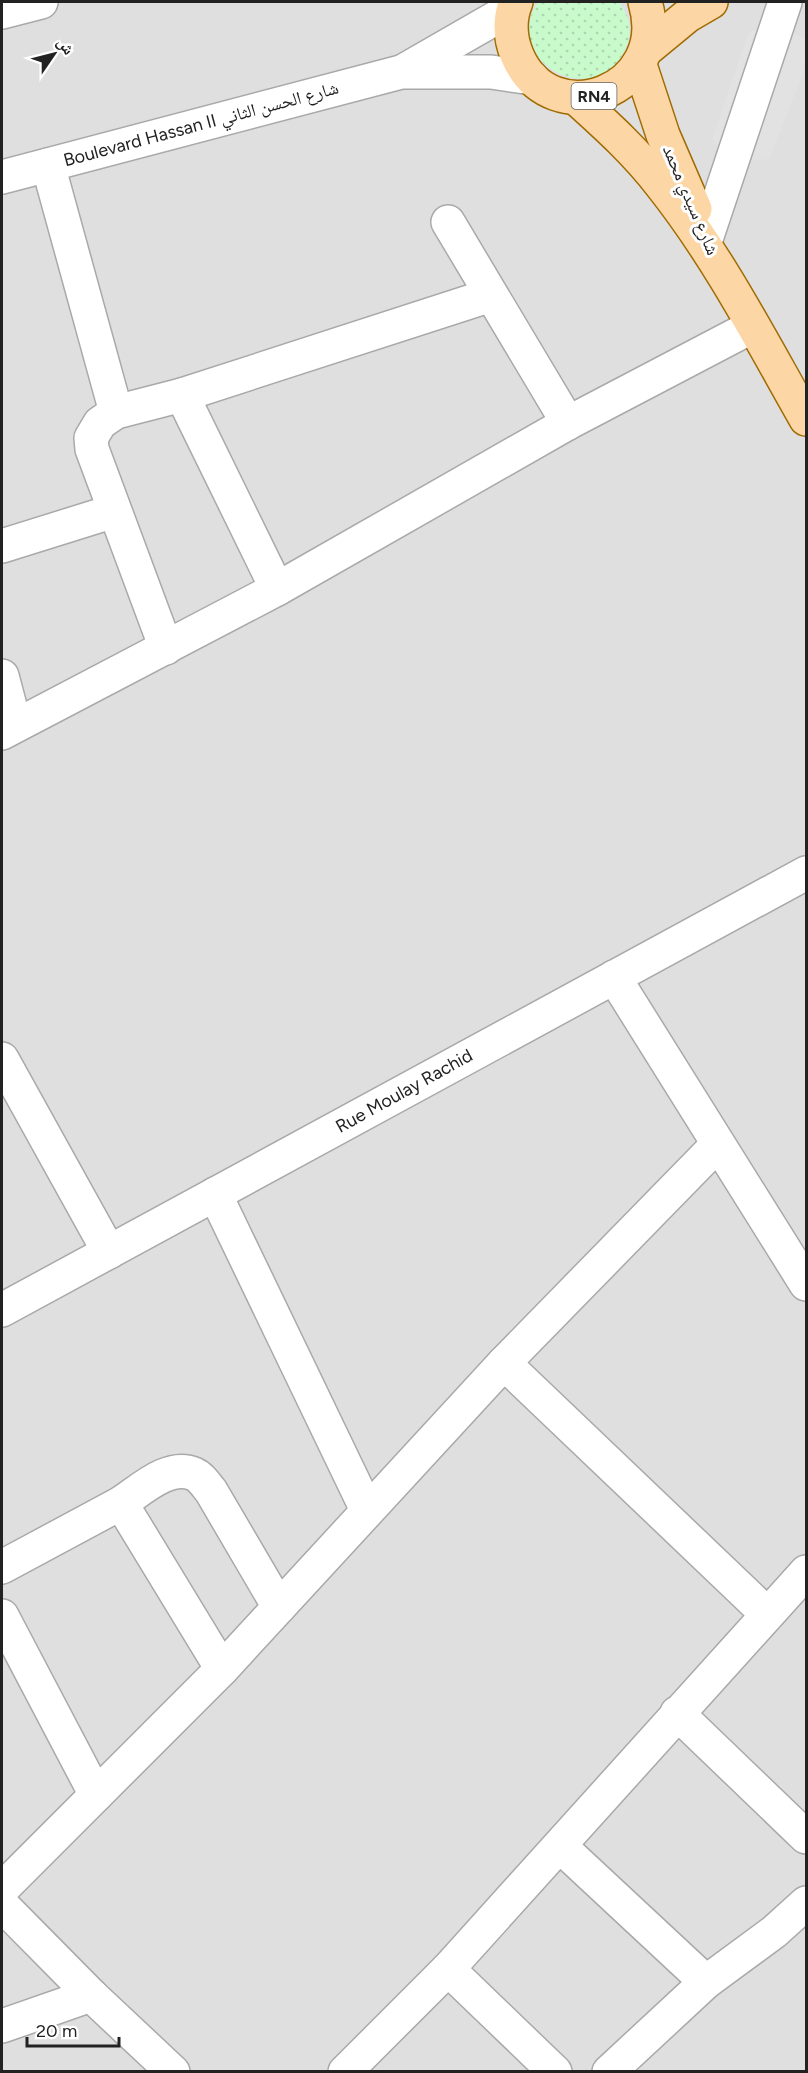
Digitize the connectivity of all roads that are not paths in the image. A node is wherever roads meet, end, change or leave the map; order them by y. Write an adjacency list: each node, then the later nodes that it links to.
1 (41, 2): 6 (street)
2 (645, 2): 7 (main road, RN4)
3 (711, 2): 7 (main road)
4 (785, 2): 14 (street)
5 (514, 5): 8 (street); 9 (main road, RN4)
6 (2, 12)
7 (643, 57): 10 (main road, RN4); 14 (main road, شارع سيدي محمد / RN4)
8 (401, 72): 9 (street); 11 (street, Boulevard Hassan II شارع الحسن الثاني)
9 (532, 78): 10 (main road, RN4)
10 (576, 98): 14 (main road, شارع سيدي محمد / RN4)
11 (48, 165): 12 (street, Boulevard Hassan II شارع الحسن الثاني); 18 (street)
12 (2, 177)
13 (448, 222): 15 (street)
14 (712, 250): 16 (main road, RN4)
15 (491, 295): 17 (street); 20 (street)
16 (753, 326): 19 (main road, RN4); 20 (street)
17 (182, 395): 18 (street); 23 (street)
18 (116, 412): 21 (street)
19 (807, 419)
20 (568, 423): 23 (street)
21 (114, 511): 22 (street); 24 (street)
22 (2, 546)
23 (277, 589): 24 (street)
24 (166, 648): 26 (street)
25 (2, 676): 26 (street)
26 (8, 729)
27 (807, 873): 28 (street, Rue Moulay Rachid)
28 (614, 977): 30 (street); 31 (street, Rue Moulay Rachid)
29 (2, 1059): 32 (street)
30 (718, 1144): 33 (street); 35 (street)
31 (215, 1194): 32 (street, Rue Moulay Rachid); 37 (street)
32 (109, 1252): 34 (street, Rue Moulay Rachid)
33 (807, 1284)
34 (2, 1310)
35 (504, 1364): 37 (street); 41 (street)
36 (121, 1503): 38 (street); 40 (street); 43 (street)
37 (367, 1510): 40 (street)
38 (2, 1568)
39 (807, 1572): 41 (street)
40 (279, 1607): 43 (street)
41 (767, 1614): 44 (street)
42 (2, 1616): 45 (street)
43 (222, 1669): 45 (street)
44 (677, 1713): 46 (street); 47 (street)
45 (96, 1795): 48 (street)
46 (807, 1837)
47 (560, 1846): 51 (street); 52 (street)
48 (2, 1889)
49 (807, 1903): 52 (street)
50 (2, 1905): 53 (street)
51 (448, 1969): 56 (street); 57 (street)
52 (706, 1982): 58 (street)
53 (91, 1995): 54 (street); 55 (street)
54 (2, 2026)
55 (173, 2072)
56 (345, 2072)
57 (555, 2072)
58 (609, 2072)

